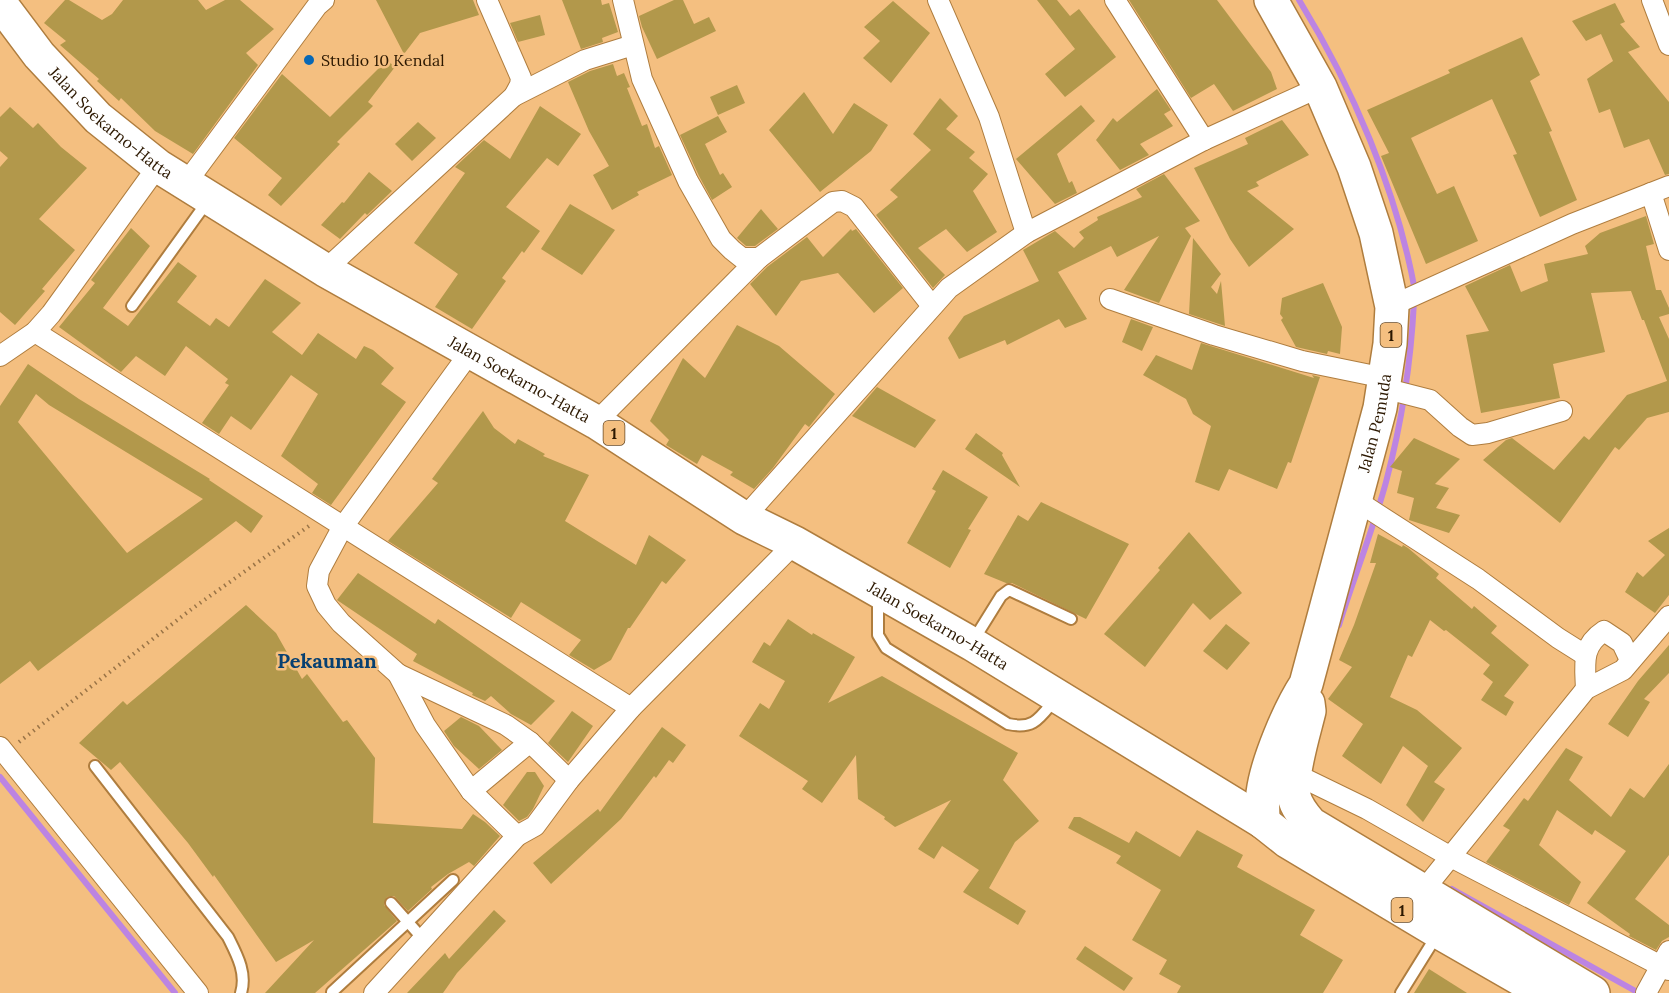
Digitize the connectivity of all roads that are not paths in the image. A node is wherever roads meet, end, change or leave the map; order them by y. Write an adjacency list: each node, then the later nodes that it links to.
1 (487, 0): 12 (street)
2 (623, 0): 9 (street)
3 (938, 0): 17 (street)
4 (1115, 0): 13 (street)
5 (1271, 0): 11 (highway, Jalan Pemuda / 1)
6 (1652, 0): 10 (street)
7 (0, 3): 14 (highway, Jalan Soekarno-Hatta / 1)
8 (320, 3): 16 (street)
9 (633, 45): 12 (street); 19 (street)
10 (1669, 45)
11 (1320, 87): 13 (street); 22 (highway, Jalan Pemuda / 1)
12 (514, 96): 20 (street)
13 (1204, 140): 17 (street)
14 (158, 166): 16 (highway, Jalan Soekarno-Hatta / 1); 25 (street)
15 (1660, 190): 18 (street); 22 (street)
16 (197, 191): 20 (highway, Jalan Soekarno-Hatta / 1); 23 (lane)
17 (1026, 233): 24 (street)
18 (1669, 250)
19 (759, 258): 24 (street); 30 (street)
20 (325, 270): 26 (highway, Jalan Soekarno-Hatta / 1)
21 (1110, 299): 28 (street)
22 (1397, 304): 28 (highway, Jalan Pemuda / 1)
23 (132, 306)
24 (932, 306): 32 (street)
25 (35, 332): 27 (street); 33 (street)
26 (471, 351): 30 (highway, Jalan Soekarno-Hatta / 1); 33 (street)
27 (0, 356)
28 (1388, 386): 29 (street); 31 (highway, Jalan Pemuda / 1)
29 (1562, 411)
30 (596, 422): 32 (highway, Jalan Soekarno-Hatta / 1)
31 (1362, 505): 39 (street); 42 (highway, Jalan Pemuda / 1)
32 (744, 518): 34 (highway, Jalan Soekarno-Hatta / 1)
33 (342, 528): 41 (street); 45 (street)
34 (795, 543): 35 (highway, Jalan Soekarno-Hatta / 1); 45 (street)
35 (878, 590): 38 (highway, Jalan Soekarno-Hatta / 1); 44 (lane)
36 (1669, 616): 40 (street)
37 (1071, 619): 38 (lane)
38 (972, 644): 44 (highway, Jalan Soekarno-Hatta / 1)
39 (1585, 655): 40 (street); 43 (street)
40 (1630, 660): 43 (street)
41 (398, 674): 46 (street); 51 (street)
42 (1306, 684): 49 (highway, Jalan Pemuda / 1); 52 (highway, Jalan Pemuda / 1)
43 (1586, 689): 54 (street)
44 (1058, 695): 52 (highway, Jalan Soekarno-Hatta / 1)
45 (631, 708): 50 (street)
46 (530, 742): 50 (street); 51 (street)
47 (2, 750): 64 (street)
48 (95, 766): 65 (lane)
49 (1295, 774): 54 (street); 56 (highway, Jalan Pemuda / 1)
50 (569, 780): 53 (street)
51 (471, 791): 53 (street)
52 (1263, 822): 59 (highway, 1)
53 (517, 836): 60 (street)
54 (1447, 862): 56 (street); 61 (street)
55 (453, 880): 58 (lane)
56 (1426, 888): 69 (highway, 1)
57 (391, 903): 58 (lane)
58 (408, 922): 60 (lane); 63 (lane)
59 (1439, 932): 67 (lane); 68 (highway, 1)
60 (423, 939): 66 (street)
61 (1666, 962): 62 (street)
62 (1648, 990)
63 (332, 992)
64 (198, 993)
65 (241, 993)
66 (374, 993)
67 (1401, 993)
68 (1545, 993)
69 (1593, 993)

